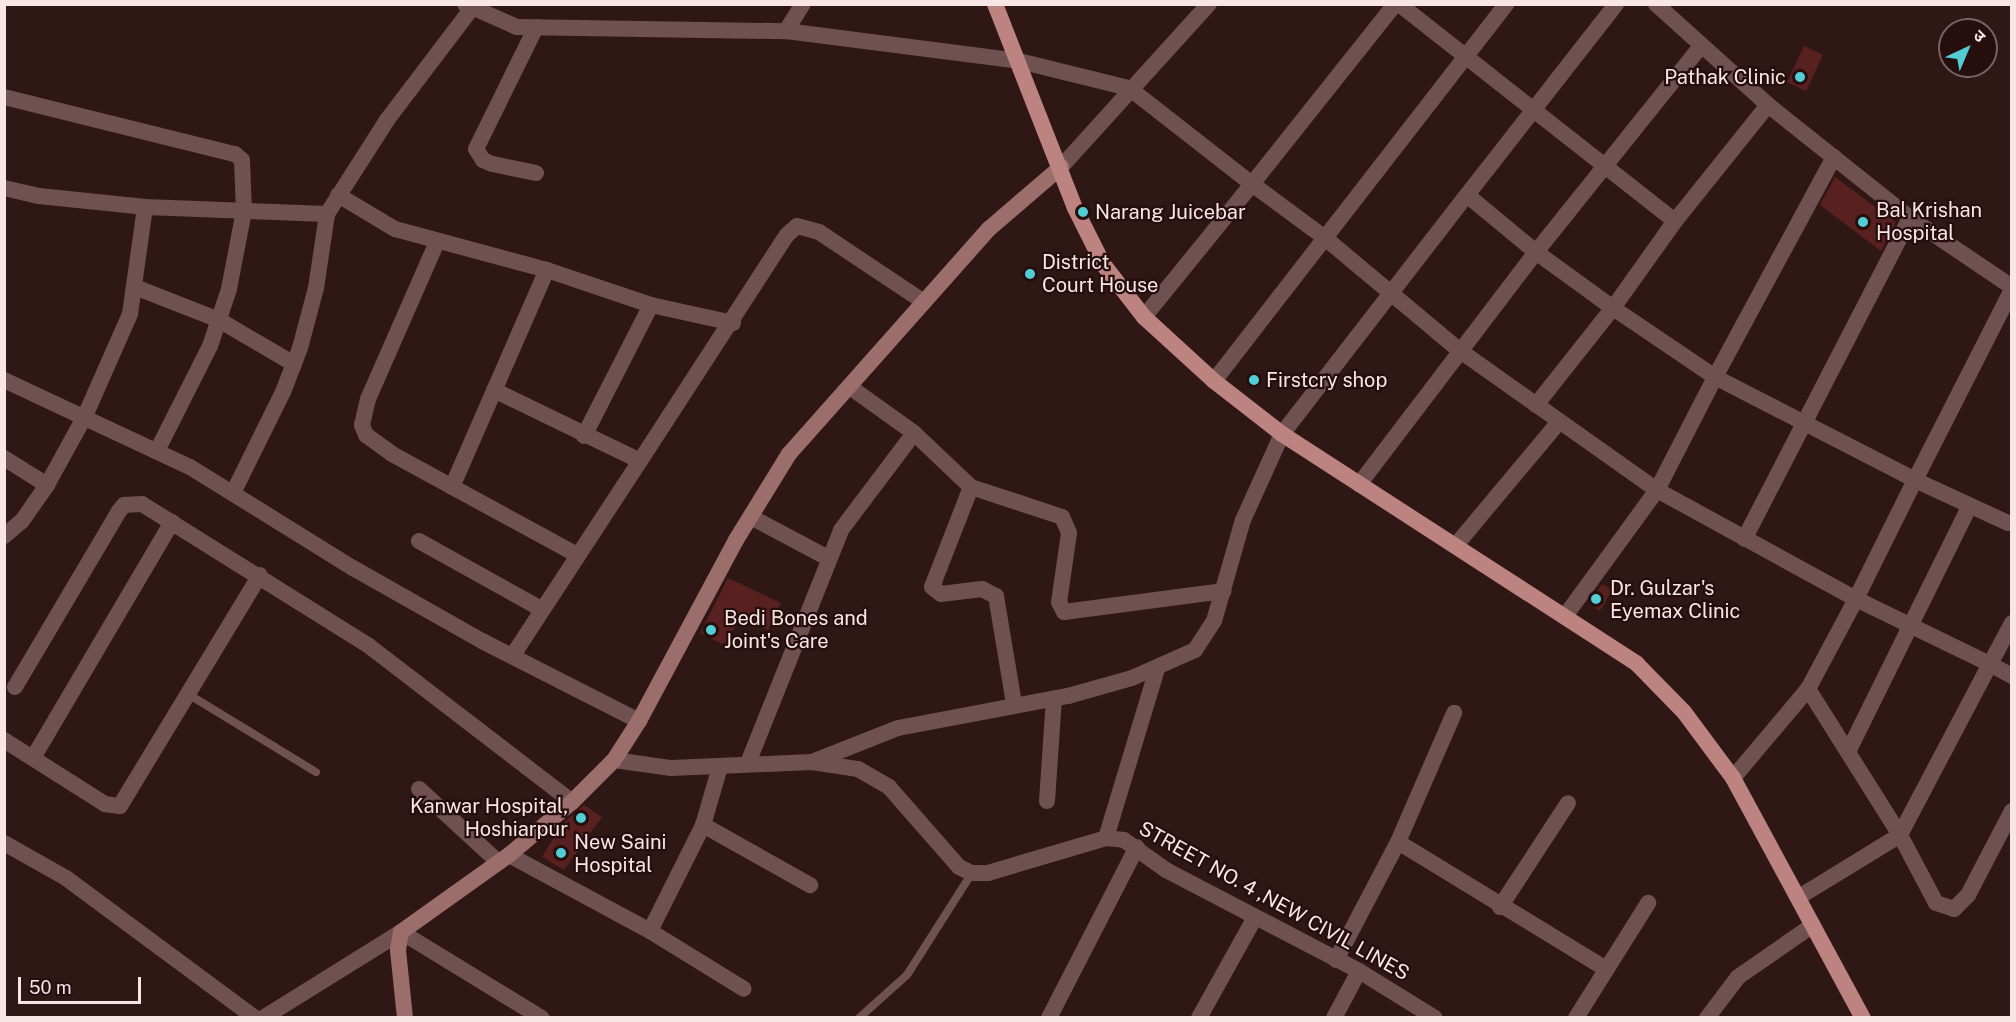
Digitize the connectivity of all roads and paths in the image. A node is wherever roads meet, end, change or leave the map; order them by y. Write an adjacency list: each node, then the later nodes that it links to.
1 (803, 4): 10 (street)
2 (995, 4): 13 (main road)
3 (1209, 4): 14 (street)
4 (1397, 4): 12 (street); 22 (street)
5 (1506, 4): 12 (street)
6 (1616, 4): 17 (street)
7 (1656, 4): 11 (street)
8 (470, 6): 9 (street); 24 (street)
9 (537, 27): 10 (street); 21 (street)
10 (786, 31): 13 (street)
11 (1701, 46): 16 (street); 19 (street)
12 (1465, 57): 17 (street); 31 (street)
13 (1019, 61): 14 (street); 20 (main road)
14 (1129, 88): 20 (street); 22 (street)
15 (4, 98): 27 (street)
16 (1768, 105): 18 (street); 30 (street)
17 (1534, 111): 19 (street); 25 (street)
18 (1834, 157): 29 (street); 46 (street)
19 (1605, 166): 30 (street); 33 (street)
20 (1061, 167): 38 (main road); 41 (main road)
21 (536, 173)
22 (1252, 184): 31 (street); 41 (street)
23 (4, 188): 26 (street)
24 (339, 195): 28 (street); 32 (street)
25 (1467, 195): 33 (street); 37 (street)
26 (145, 207): 27 (street); 35 (street)
27 (244, 211): 28 (street); 42 (street)
28 (327, 214): 45 (street)
29 (1910, 218): 36 (street); 54 (street)
30 (1675, 221): 40 (street)
31 (1324, 238): 37 (street); 48 (street)
32 (437, 242): 34 (street); 64 (street)
33 (1536, 252): 40 (street); 44 (street)
34 (547, 270): 39 (street); 50 (street)
35 (135, 287): 42 (street); 52 (street)
36 (2012, 288): 61 (street)
37 (1390, 296): 44 (street); 56 (street)
38 (924, 302): 43 (street); 49 (main road)
39 (651, 305): 43 (street); 57 (street)
40 (1612, 308): 46 (street); 51 (street)
41 (1144, 316): 48 (main road)
42 (219, 320): 45 (street); 58 (street)
43 (733, 323): 60 (street)
44 (1459, 350): 51 (street); 63 (street)
45 (294, 364): 67 (street)
46 (1715, 377): 54 (street); 66 (street)
47 (4, 380): 52 (street)
48 (1214, 381): 56 (main road)
49 (850, 387): 55 (street); 69 (main road)
50 (494, 390): 57 (street); 64 (street)
51 (1536, 405): 53 (street)
52 (86, 416): 58 (street); 62 (street)
53 (1559, 422): 66 (street); 75 (street)
54 (1803, 425): 61 (street); 73 (street)
55 (914, 433): 65 (street); 77 (street)
56 (1282, 434): 63 (main road); 79 (street)
57 (585, 436): 60 (street)
58 (157, 450): 67 (street)
59 (4, 458): 62 (street)
60 (640, 461): 76 (street)
61 (1915, 480): 68 (street); 80 (street)
62 (47, 484): 72 (street)
63 (1359, 484): 75 (main road)
64 (452, 487): 76 (street)
65 (971, 487): 79 (street); 93 (street)
66 (1657, 490): 73 (street); 82 (street)
67 (232, 493): 85 (street)
68 (1970, 505): 70 (street); 84 (street)
69 (751, 517): 77 (street); 95 (main road)
70 (2010, 521)
71 (172, 522): 78 (street); 89 (street); 98 (street)
72 (4, 536)
73 (1744, 539): 80 (street)
74 (419, 540): 81 (street)
75 (1456, 546): 82 (main road)
76 (577, 555): 81 (street)
77 (828, 558): 101 (street)
78 (260, 575): 91 (street); 107 (street)
79 (1224, 591): 87 (street)
80 (1856, 599): 84 (street); 90 (street)
81 (541, 609): 85 (street)
82 (1566, 615): 104 (main road)
83 (2012, 623): 86 (street)
84 (1912, 626): 86 (street); 97 (street)
85 (513, 656): 95 (street)
86 (1990, 664): 88 (street); 111 (street)
87 (1157, 669): 92 (street); 112 (street)
88 (2012, 676)
89 (15, 687)
90 (1808, 689): 97 (street); 104 (street)
91 (188, 694): 98 (street); 103 (lane)
92 (1054, 698): 93 (street); 106 (street)
93 (1014, 704): 100 (street)
94 (1454, 713): 113 (street)
95 (639, 721): 99 (main road)
96 (4, 740): 98 (street)
97 (1848, 752): 111 (street)
98 (33, 758)
99 (614, 760): 102 (street); 107 (main road)
100 (812, 762): 101 (street); 117 (street)
101 (748, 763): 102 (street)
102 (720, 767): 110 (street)
103 (316, 772)
104 (1733, 778): 119 (main road)
105 (419, 789): 116 (street)
106 (1047, 801)
107 (572, 802): 116 (main road)
108 (1568, 802): 121 (street)
109 (2012, 811): 111 (street)
110 (703, 825): 118 (street); 124 (street)
111 (1900, 835): 119 (street)
112 (1106, 838): 115 (street, STREET NO. 4 ,NEW CIVIL LINES); 117 (street, STREET NO. 4 ,NEW CIVIL LINES)
113 (1398, 842): 121 (street); 126 (street)
114 (4, 843): 130 (street)
115 (1137, 847): 122 (street, STREET NO. 4 ,NEW CIVIL LINES); 135 (street)
116 (503, 859): 124 (street); 125 (main road)
117 (972, 873): 134 (lane)
118 (810, 885)
119 (1799, 897): 123 (main road)
120 (1648, 903): 127 (street)
121 (1500, 907): 127 (street)
122 (1254, 919): 126 (street, STREET NO. 4 ,NEW CIVIL LINES); 136 (street)
123 (1814, 925): 140 (street); 141 (main road)
124 (650, 931): 129 (street)
125 (400, 932): 131 (street); 132 (main road); 133 (street)
126 (1336, 960): 128 (street, STREET NO. 4 ,NEW CIVIL LINES)
127 (1606, 969): 139 (street)
128 (1359, 971): 137 (street); 138 (street, STREET NO. 4 ,NEW CIVIL LINES)
129 (744, 989)
130 (255, 1017)
131 (263, 1017)
132 (405, 1017)
133 (542, 1017)
134 (860, 1017)
135 (1049, 1017)
136 (1199, 1017)
137 (1334, 1017)
138 (1435, 1017)
139 (1576, 1017)
140 (1707, 1017)
141 (1863, 1017)

